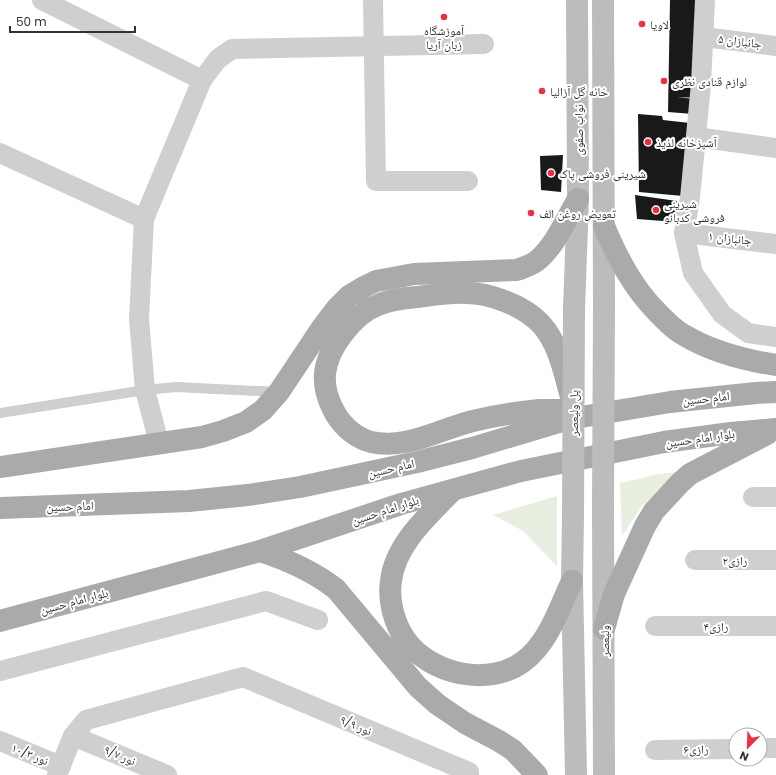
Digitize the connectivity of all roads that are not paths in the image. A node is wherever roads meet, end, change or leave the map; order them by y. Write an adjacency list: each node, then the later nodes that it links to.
1 (42, 0): 10 (street)
2 (373, 0): 8 (street)
3 (577, 0): 15 (main road, نواب صفوی)
4 (603, 0): 17 (main road)
5 (705, 0): 6 (street)
6 (704, 37): 9 (street, جانبازان ۵); 11 (street)
7 (484, 44): 8 (street)
8 (374, 46): 10 (street); 14 (street)
9 (776, 46)
10 (202, 80): 16 (street)
11 (696, 137): 12 (street); 18 (street)
12 (776, 148)
13 (0, 153): 16 (street)
14 (468, 181)
15 (578, 199): 20 (main road, نواب صفوی); 24 (main road)
16 (144, 220): 23 (street)
17 (604, 226): 22 (main road); 44 (main road, ولیعصر, bridge)
18 (684, 233): 19 (street, جانبازان ۱); 21 (street)
19 (776, 244)
20 (574, 309): 26 (main road, پل ولیعصر, bridge)
21 (776, 337)
22 (776, 365)
23 (145, 390): 24 (lane); 28 (lane); 30 (street)
24 (279, 392): 30 (main road)
25 (776, 392): 27 (main road, امام حسین)
26 (573, 406): 27 (main road); 39 (main road, پل ولیعصر, bridge)
27 (618, 410): 35 (main road, امام حسین)
28 (0, 413)
29 (776, 430): 32 (main road, بلوار امام حسین); 44 (main road)
30 (158, 443): 31 (main road)
31 (0, 466)
32 (454, 490): 36 (main road, بلوار امام حسین); 39 (main road)
33 (753, 497): 34 (street)
34 (776, 497)
35 (0, 508)
36 (260, 551): 41 (main road, بلوار امام حسین); 53 (main road)
37 (695, 560): 38 (street, رازی۲)
38 (776, 560)
39 (572, 581): 54 (main road)
40 (318, 620): 45 (street)
41 (0, 621)
42 (655, 626): 43 (street, رازی۴)
43 (776, 626)
44 (604, 629): 55 (main road, ولیعصر)
45 (0, 671)
46 (73, 736): 50 (street); 51 (street, نور ۹/۹); 52 (street, نور ۹/۷)
47 (0, 741): 50 (street, نور ۱۰/۳)
48 (728, 749): 49 (street, رازی۶)
49 (655, 750)
50 (59, 770)
51 (469, 773)
52 (167, 775)
53 (537, 775)
54 (576, 775)
55 (604, 775)

